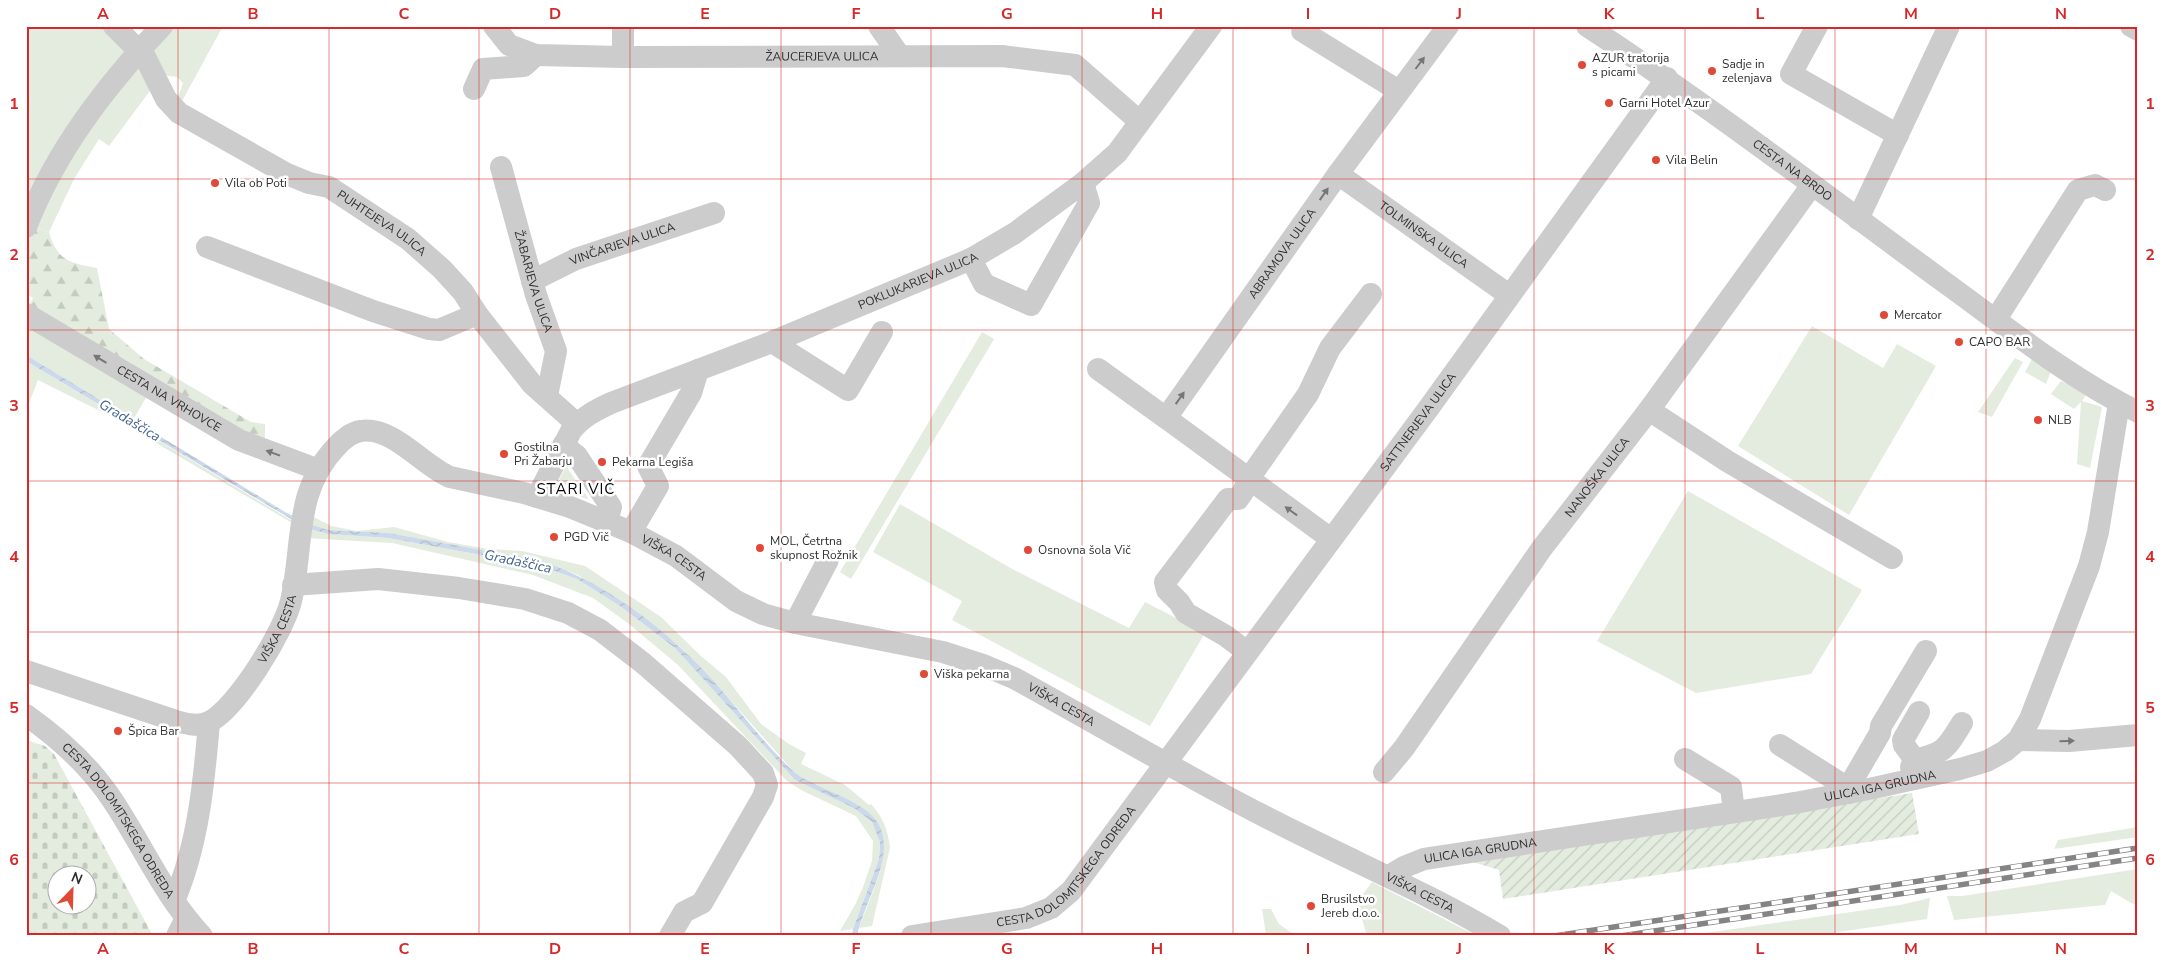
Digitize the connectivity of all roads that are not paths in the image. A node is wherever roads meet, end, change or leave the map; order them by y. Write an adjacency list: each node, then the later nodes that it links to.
1 (114, 26): 14 (street, PUHTEJEVA ULICA)
2 (162, 26): 14 (street)
3 (494, 26): 15 (street, ŽAUCERJEVA ULICA)
4 (623, 26): 17 (street)
5 (879, 26): 16 (street)
6 (1211, 26): 21 (street, POKLUKARJEVA ULICA)
7 (1448, 26): 20 (street, ABRAMOVA ULICA, one-way to 7)
8 (1586, 26): 18 (street, CESTA NA BRDO)
9 (1817, 26): 22 (street)
10 (1949, 26): 22 (street)
11 (2131, 26): 12 (street)
12 (2138, 30)
13 (1302, 31): 20 (street)
14 (139, 50): 30 (street); 37 (street, PUHTEJEVA ULICA)
15 (536, 55): 17 (street, ŽAUCERJEVA ULICA); 19 (street)
16 (899, 55): 17 (street, ŽAUCERJEVA ULICA); 21 (street, ŽAUCERJEVA ULICA)
17 (623, 57)
18 (1667, 78): 26 (street, CESTA NA BRDO); 35 (street, SATTNERJEVA ULICA)
19 (474, 89)
20 (1399, 91): 24 (street, ABRAMOVA ULICA)
21 (1139, 121): 25 (street, POKLUKARJEVA ULICA)
22 (1898, 135): 29 (street)
23 (501, 167): 33 (street, ŽABARJEVA ULICA)
24 (1338, 174): 35 (street, TOLMINSKA ULICA); 46 (street, ABRAMOVA ULICA, one-way to 24)
25 (1083, 183): 32 (street, POKLUKARJEVA ULICA); 32 (street)
26 (1812, 185): 29 (street, CESTA NA BRDO); 45 (street, NANOŠKA ULICA)
27 (2105, 190): 38 (street)
28 (714, 213): 33 (street, VINČARJEVA ULICA)
29 (1858, 219): 38 (street, CESTA NA BRDO)
30 (26, 227)
31 (207, 247): 37 (street)
32 (971, 259): 40 (street, POKLUKARJEVA ULICA)
33 (532, 281): 43 (street, ŽABARJEVA ULICA)
34 (1371, 294): 50 (street)
35 (1509, 295): 54 (street, SATTNERJEVA ULICA)
36 (26, 314): 49 (street, CESTA NA VRHOVCE, one-way to 36)
37 (477, 314): 43 (street, PUHTEJEVA ULICA)
38 (1996, 320): 44 (street, CESTA NA BRDO)
39 (882, 332): 40 (street)
40 (772, 342): 42 (street, POKLUKARJEVA ULICA)
41 (1098, 369): 46 (street)
42 (698, 370): 47 (street, POKLUKARJEVA ULICA); 53 (street)
43 (547, 396): 47 (street, PUHTEJEVA ULICA)
44 (2129, 407): 68 (street, ULICA IGA GRUDNA)
45 (1649, 410): 55 (street); 73 (street, NANOŠKA ULICA)
46 (1166, 418): 50 (street)
47 (577, 424): 48 (street, POKLUKARJEVA ULICA)
48 (563, 445): 51 (street); 52 (street)
49 (318, 470): 51 (street, VIŠKA CESTA); 57 (street, VIŠKA CESTA)
50 (1248, 480): 54 (street, one-way to 50); 60 (street)
51 (537, 497): 52 (street, VIŠKA CESTA)
52 (608, 522): 53 (street, VIŠKA CESTA)
53 (631, 532): 58 (street, VIŠKA CESTA)
54 (1331, 539): 60 (street, SATTNERJEVA ULICA)
55 (1892, 558)
56 (828, 560): 58 (street)
57 (293, 585): 64 (street, VIŠKA CESTA); 79 (street)
58 (795, 623): 72 (street, VIŠKA CESTA)
59 (1926, 651): 66 (street)
60 (1247, 652): 72 (street, SATTNERJEVA ULICA)
61 (26, 671): 64 (street)
62 (1918, 712): 71 (street)
63 (26, 715): 77 (street, CESTA DOLOMITSKEGA ODREDA)
64 (208, 722): 77 (street)
65 (1962, 722): 71 (street)
66 (1880, 733): 71 (street); 74 (street)
67 (2138, 735): 68 (street, one-way to 67)
68 (2018, 740): 71 (street, ULICA IGA GRUDNA)
69 (1780, 745): 74 (street)
70 (1685, 759): 75 (street)
71 (1910, 761): 74 (street, ULICA IGA GRUDNA)
72 (1167, 762): 76 (street, VIŠKA CESTA); 80 (street, CESTA DOLOMITSKEGA ODREDA)
73 (1384, 772)
74 (1848, 790): 75 (street, ULICA IGA GRUDNA)
75 (1734, 812): 76 (street, ULICA IGA GRUDNA)
76 (1389, 876): 81 (street, VIŠKA CESTA)
77 (179, 918): 78 (street, CESTA DOLOMITSKEGA ODREDA)
78 (202, 936)
79 (670, 936)
80 (912, 936)
81 (1500, 936)

